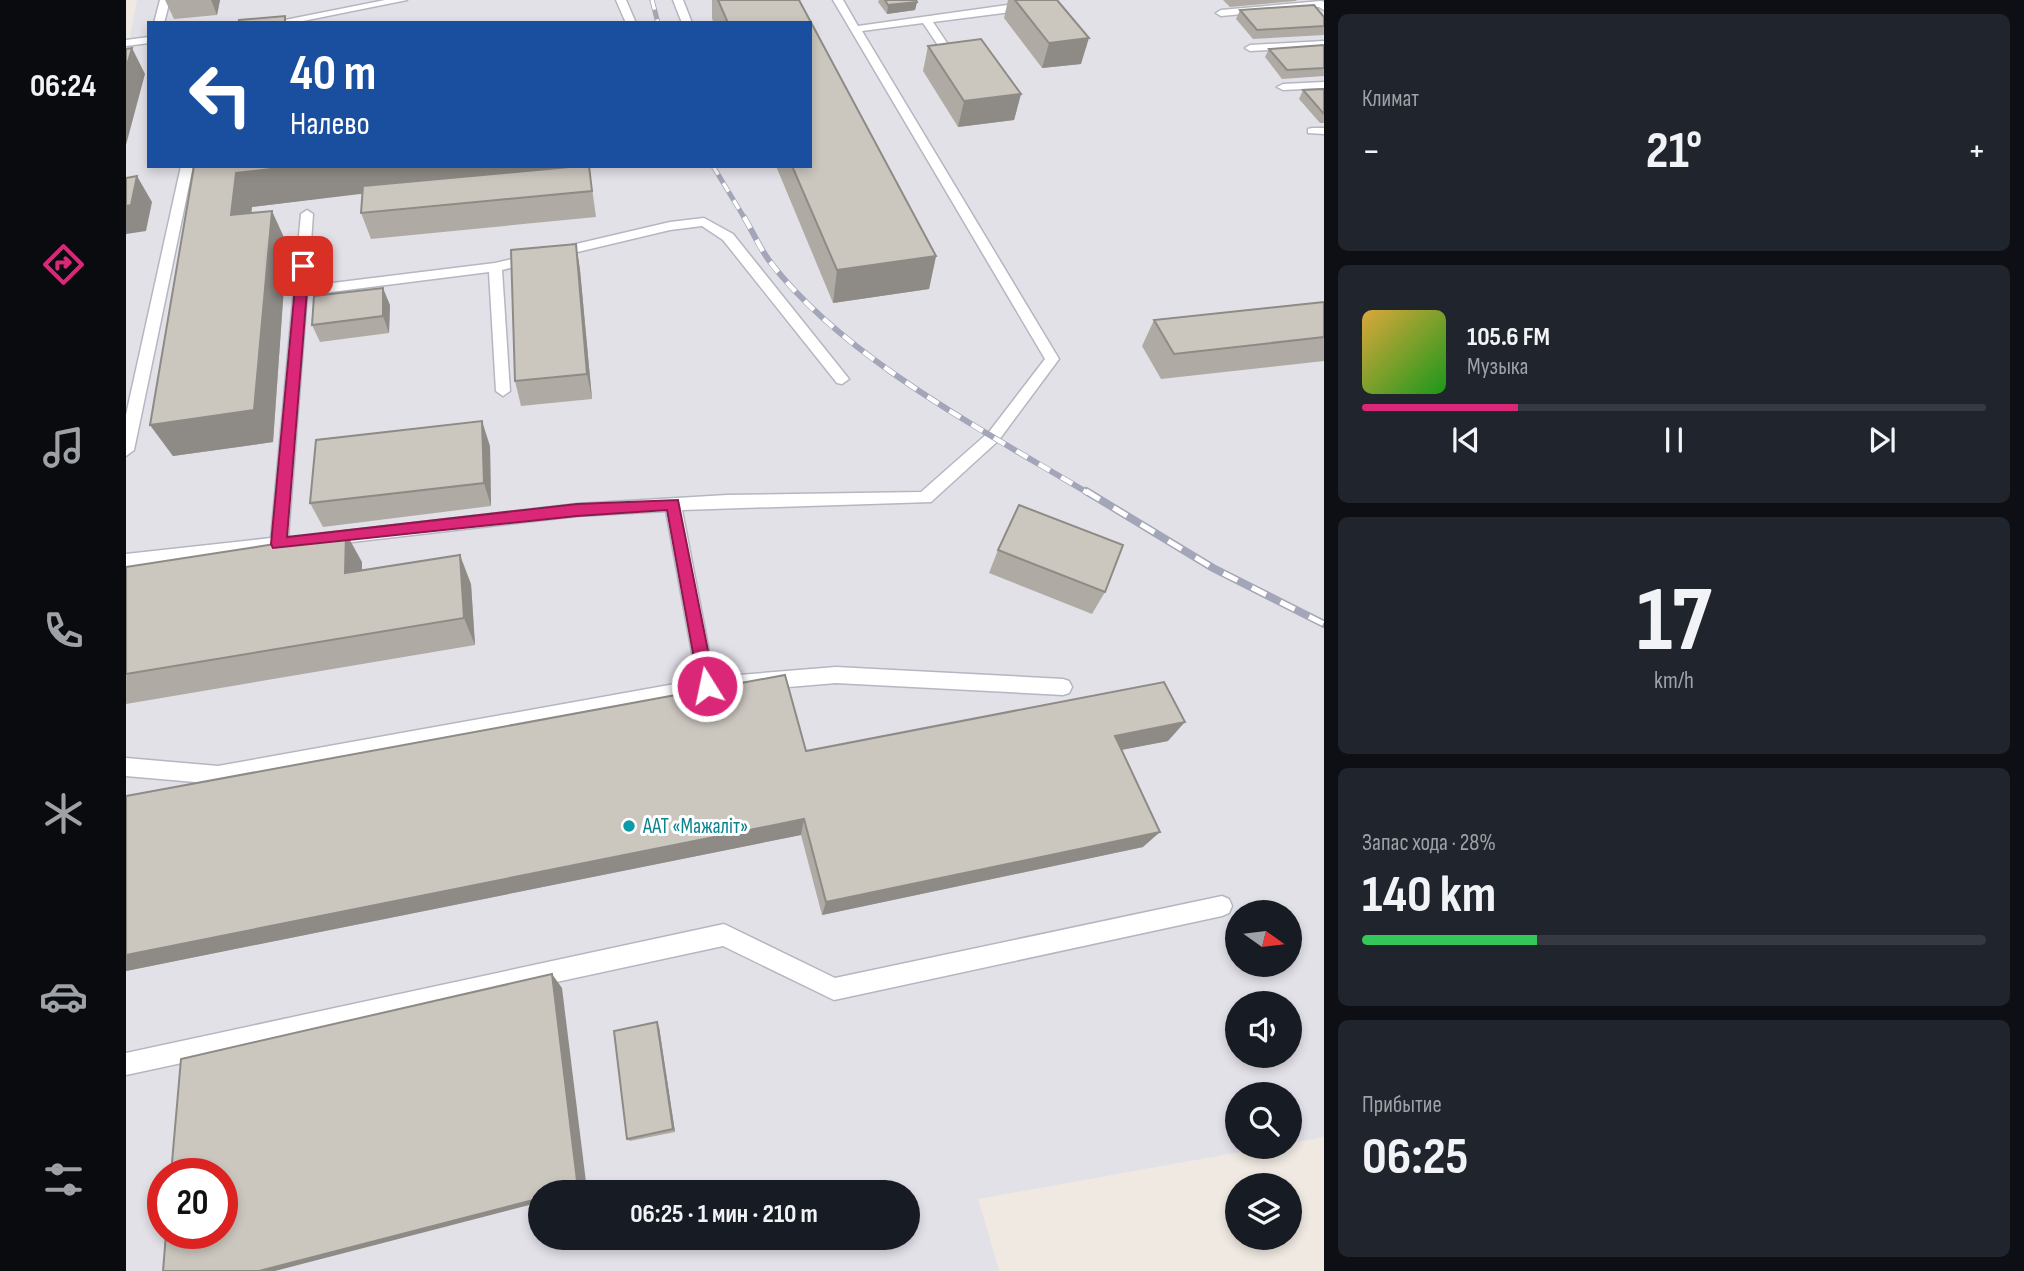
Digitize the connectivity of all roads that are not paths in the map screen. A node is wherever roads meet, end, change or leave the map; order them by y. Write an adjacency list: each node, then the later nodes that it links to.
1 (165, 0): 11 (lane)
2 (402, 0): 12 (lane)
3 (621, 0): 13 (lane)
4 (678, 0): 14 (lane)
5 (838, 0): 15 (lane)
6 (1037, 0): 8 (lane)
7 (1322, 4): 9 (lane)
8 (1007, 5): 10 (lane)
9 (1221, 13)
10 (926, 20): 15 (lane); 20 (lane)
11 (160, 21)
12 (286, 21)
13 (630, 21)
14 (686, 21)
15 (856, 29): 30 (lane)
16 (147, 40): 17 (lane)
17 (126, 43)
18 (1324, 44): 19 (lane)
19 (1250, 48)
20 (952, 58)
21 (1324, 85): 22 (lane)
22 (1283, 87)
23 (187, 168): 29 (lane)
24 (307, 214): 26 (lane)
25 (495, 267): 26 (lane); 27 (lane); 28 (lane)
26 (301, 291): 31 (lane)
27 (842, 379)
28 (503, 391)
29 (126, 450)
30 (673, 504): 31 (lane); 33 (lane)
31 (279, 544): 32 (lane)
32 (126, 561)
33 (707, 686): 34 (lane); 35 (lane)
34 (1063, 687)
35 (126, 767)
36 (1222, 906): 37 (lane)
37 (126, 1064)

